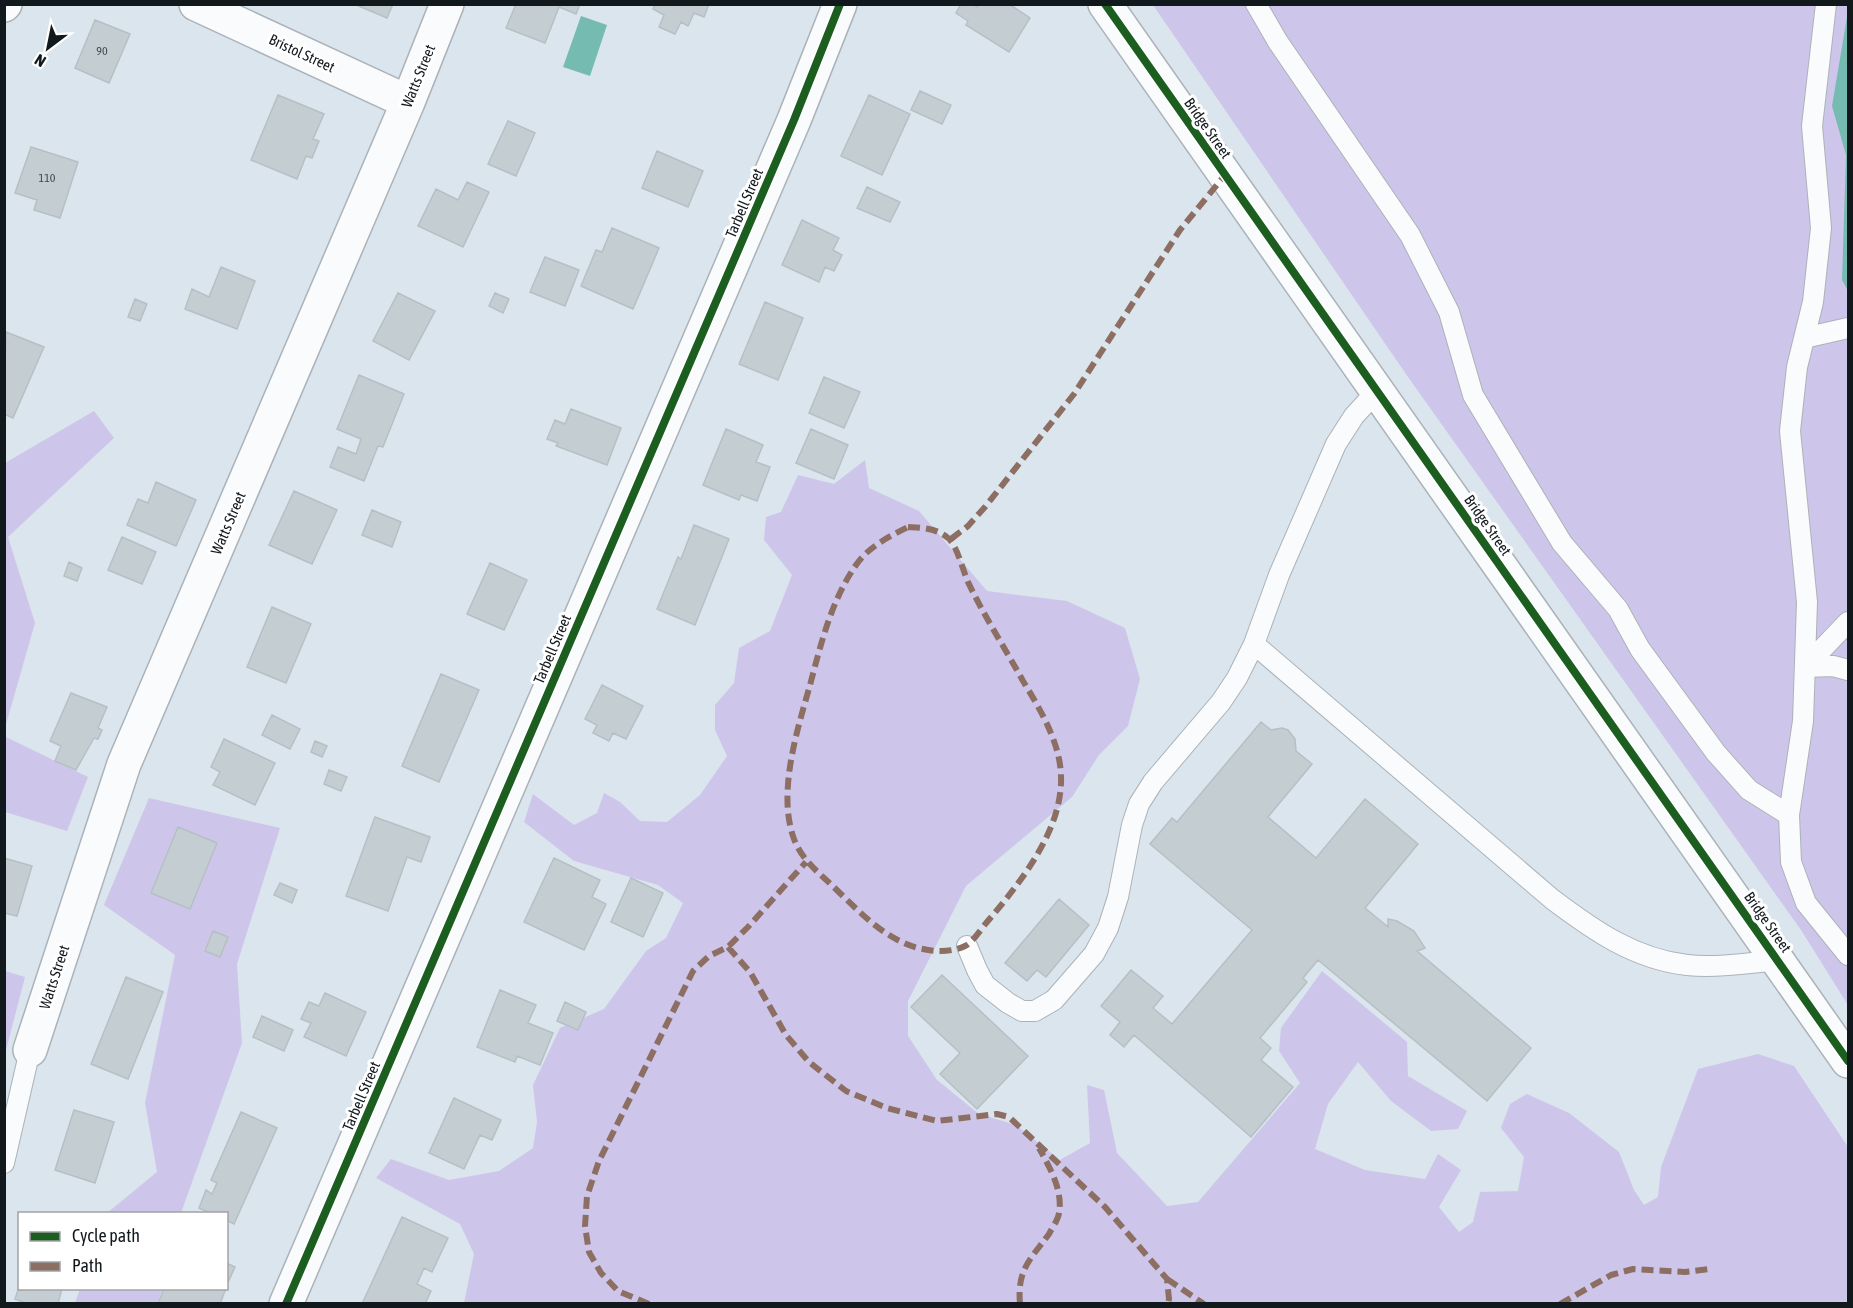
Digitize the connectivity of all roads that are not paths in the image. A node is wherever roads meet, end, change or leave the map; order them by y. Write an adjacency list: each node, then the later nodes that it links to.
1 (196, 4): 7 (street, Bristol Street)
2 (447, 4): 7 (street, Watts Street)
3 (840, 4): 22 (street, Tarbell Street)
4 (1105, 4): 10 (street, Bridge Street)
5 (1256, 4): 15 (lane)
6 (1826, 4): 9 (lane)
7 (408, 102): 19 (street, Watts Street)
8 (1848, 328): 9 (lane)
9 (1804, 338): 13 (lane)
10 (1377, 391): 12 (lane); 18 (street, Bridge Street)
11 (1848, 622): 13 (lane)
12 (1254, 644): 16 (lane); 18 (lane)
13 (1805, 667): 14 (lane); 15 (lane)
14 (1848, 670)
15 (1789, 815): 17 (lane)
16 (967, 946)
17 (1848, 955)
18 (1779, 960): 20 (street, Bridge Street)
19 (30, 1050): 21 (lane)
20 (1848, 1061)
21 (4, 1163)
22 (286, 1304)

